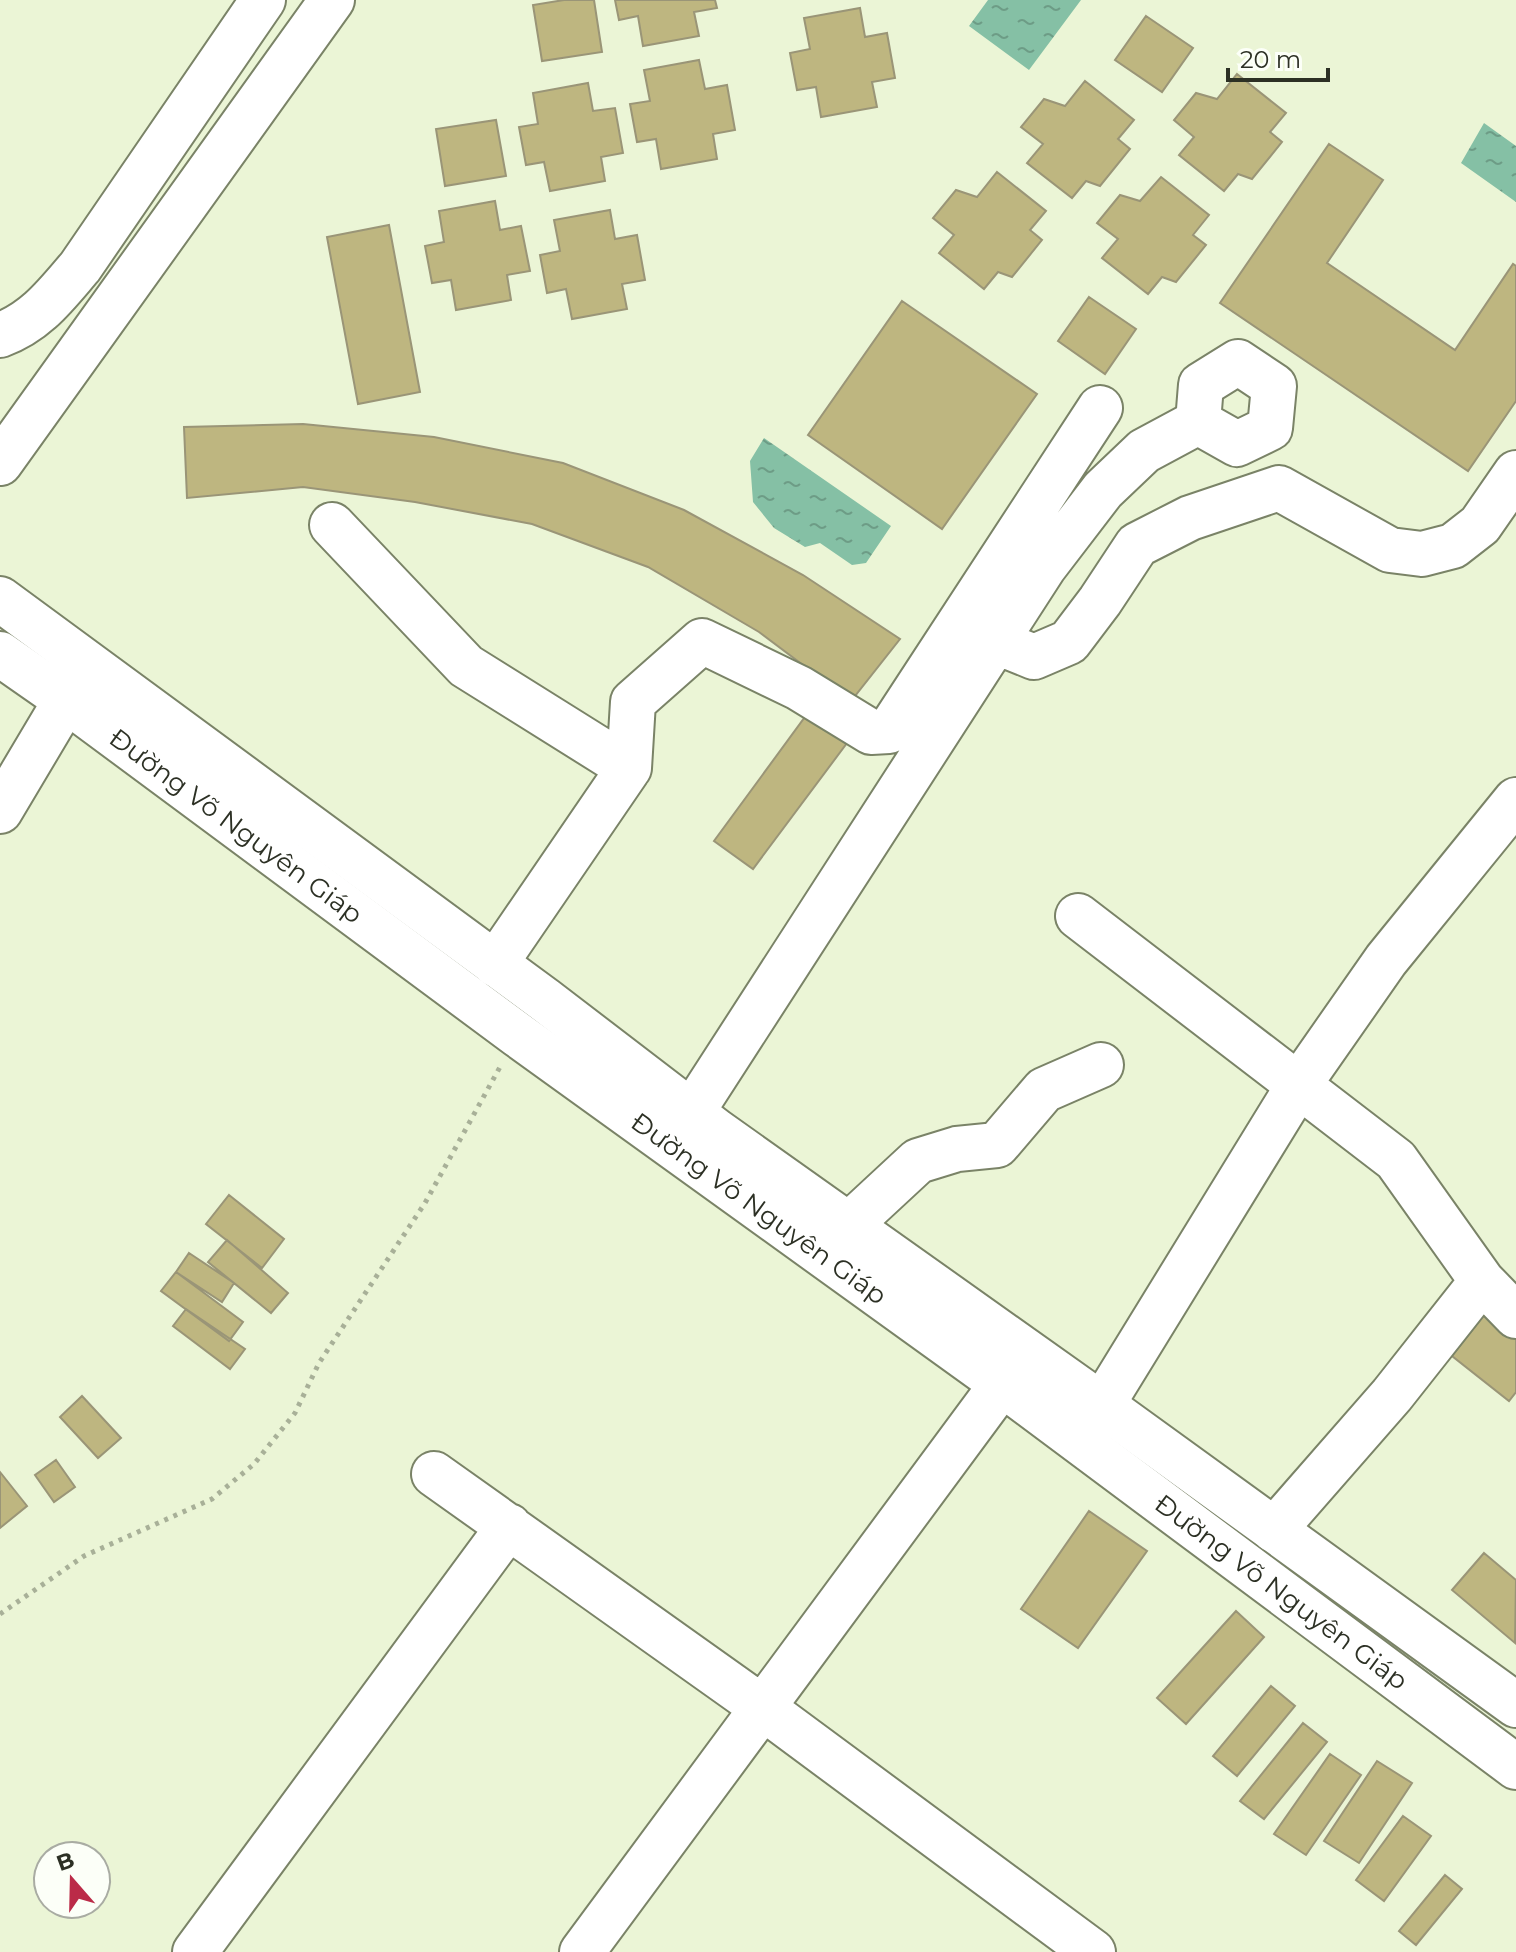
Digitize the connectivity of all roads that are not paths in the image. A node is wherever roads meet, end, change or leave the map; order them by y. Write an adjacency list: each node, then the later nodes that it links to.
1 (263, 0): 3 (street)
2 (332, 0): 6 (street)
3 (0, 335)
4 (1100, 408): 13 (street)
5 (1198, 422): 10 (street)
6 (0, 463)
7 (1516, 473): 10 (street)
8 (332, 525): 13 (street)
9 (0, 599): 17 (street, Đường Võ Nguyên Giáp)
10 (997, 642): 22 (street)
11 (0, 654): 12 (street, Đường Võ Nguyên Giáp)
12 (66, 700): 15 (street); 19 (street, Đường Võ Nguyên Giáp)
13 (629, 768): 17 (street)
14 (1516, 800): 21 (street)
15 (0, 811)
16 (1078, 916): 21 (street)
17 (495, 964): 18 (street, Đường Võ Nguyên Giáp)
18 (545, 1000): 19 (street); 22 (street, Đường Võ Nguyên Giáp)
19 (518, 1035): 26 (street, Đường Võ Nguyên Giáp)
20 (1101, 1065): 23 (street)
21 (1298, 1086): 24 (street); 27 (street)
22 (692, 1112): 23 (street, Đường Võ Nguyên Giáp)
23 (849, 1225): 27 (street, Đường Võ Nguyên Giáp)
24 (1482, 1281): 25 (street); 30 (street)
25 (1516, 1316)
26 (1002, 1384): 32 (street); 33 (street, Đường Võ Nguyên Giáp)
27 (1102, 1405): 30 (street, Đường Võ Nguyên Giáp)
28 (434, 1474): 29 (street)
29 (509, 1526): 32 (street); 35 (street)
30 (1274, 1530): 31 (street, Đường Võ Nguyên Giáp)
31 (1516, 1705)
32 (763, 1708): 34 (street); 36 (street)
33 (1516, 1767)
34 (589, 1950)
35 (195, 1952)
36 (1093, 1952)

